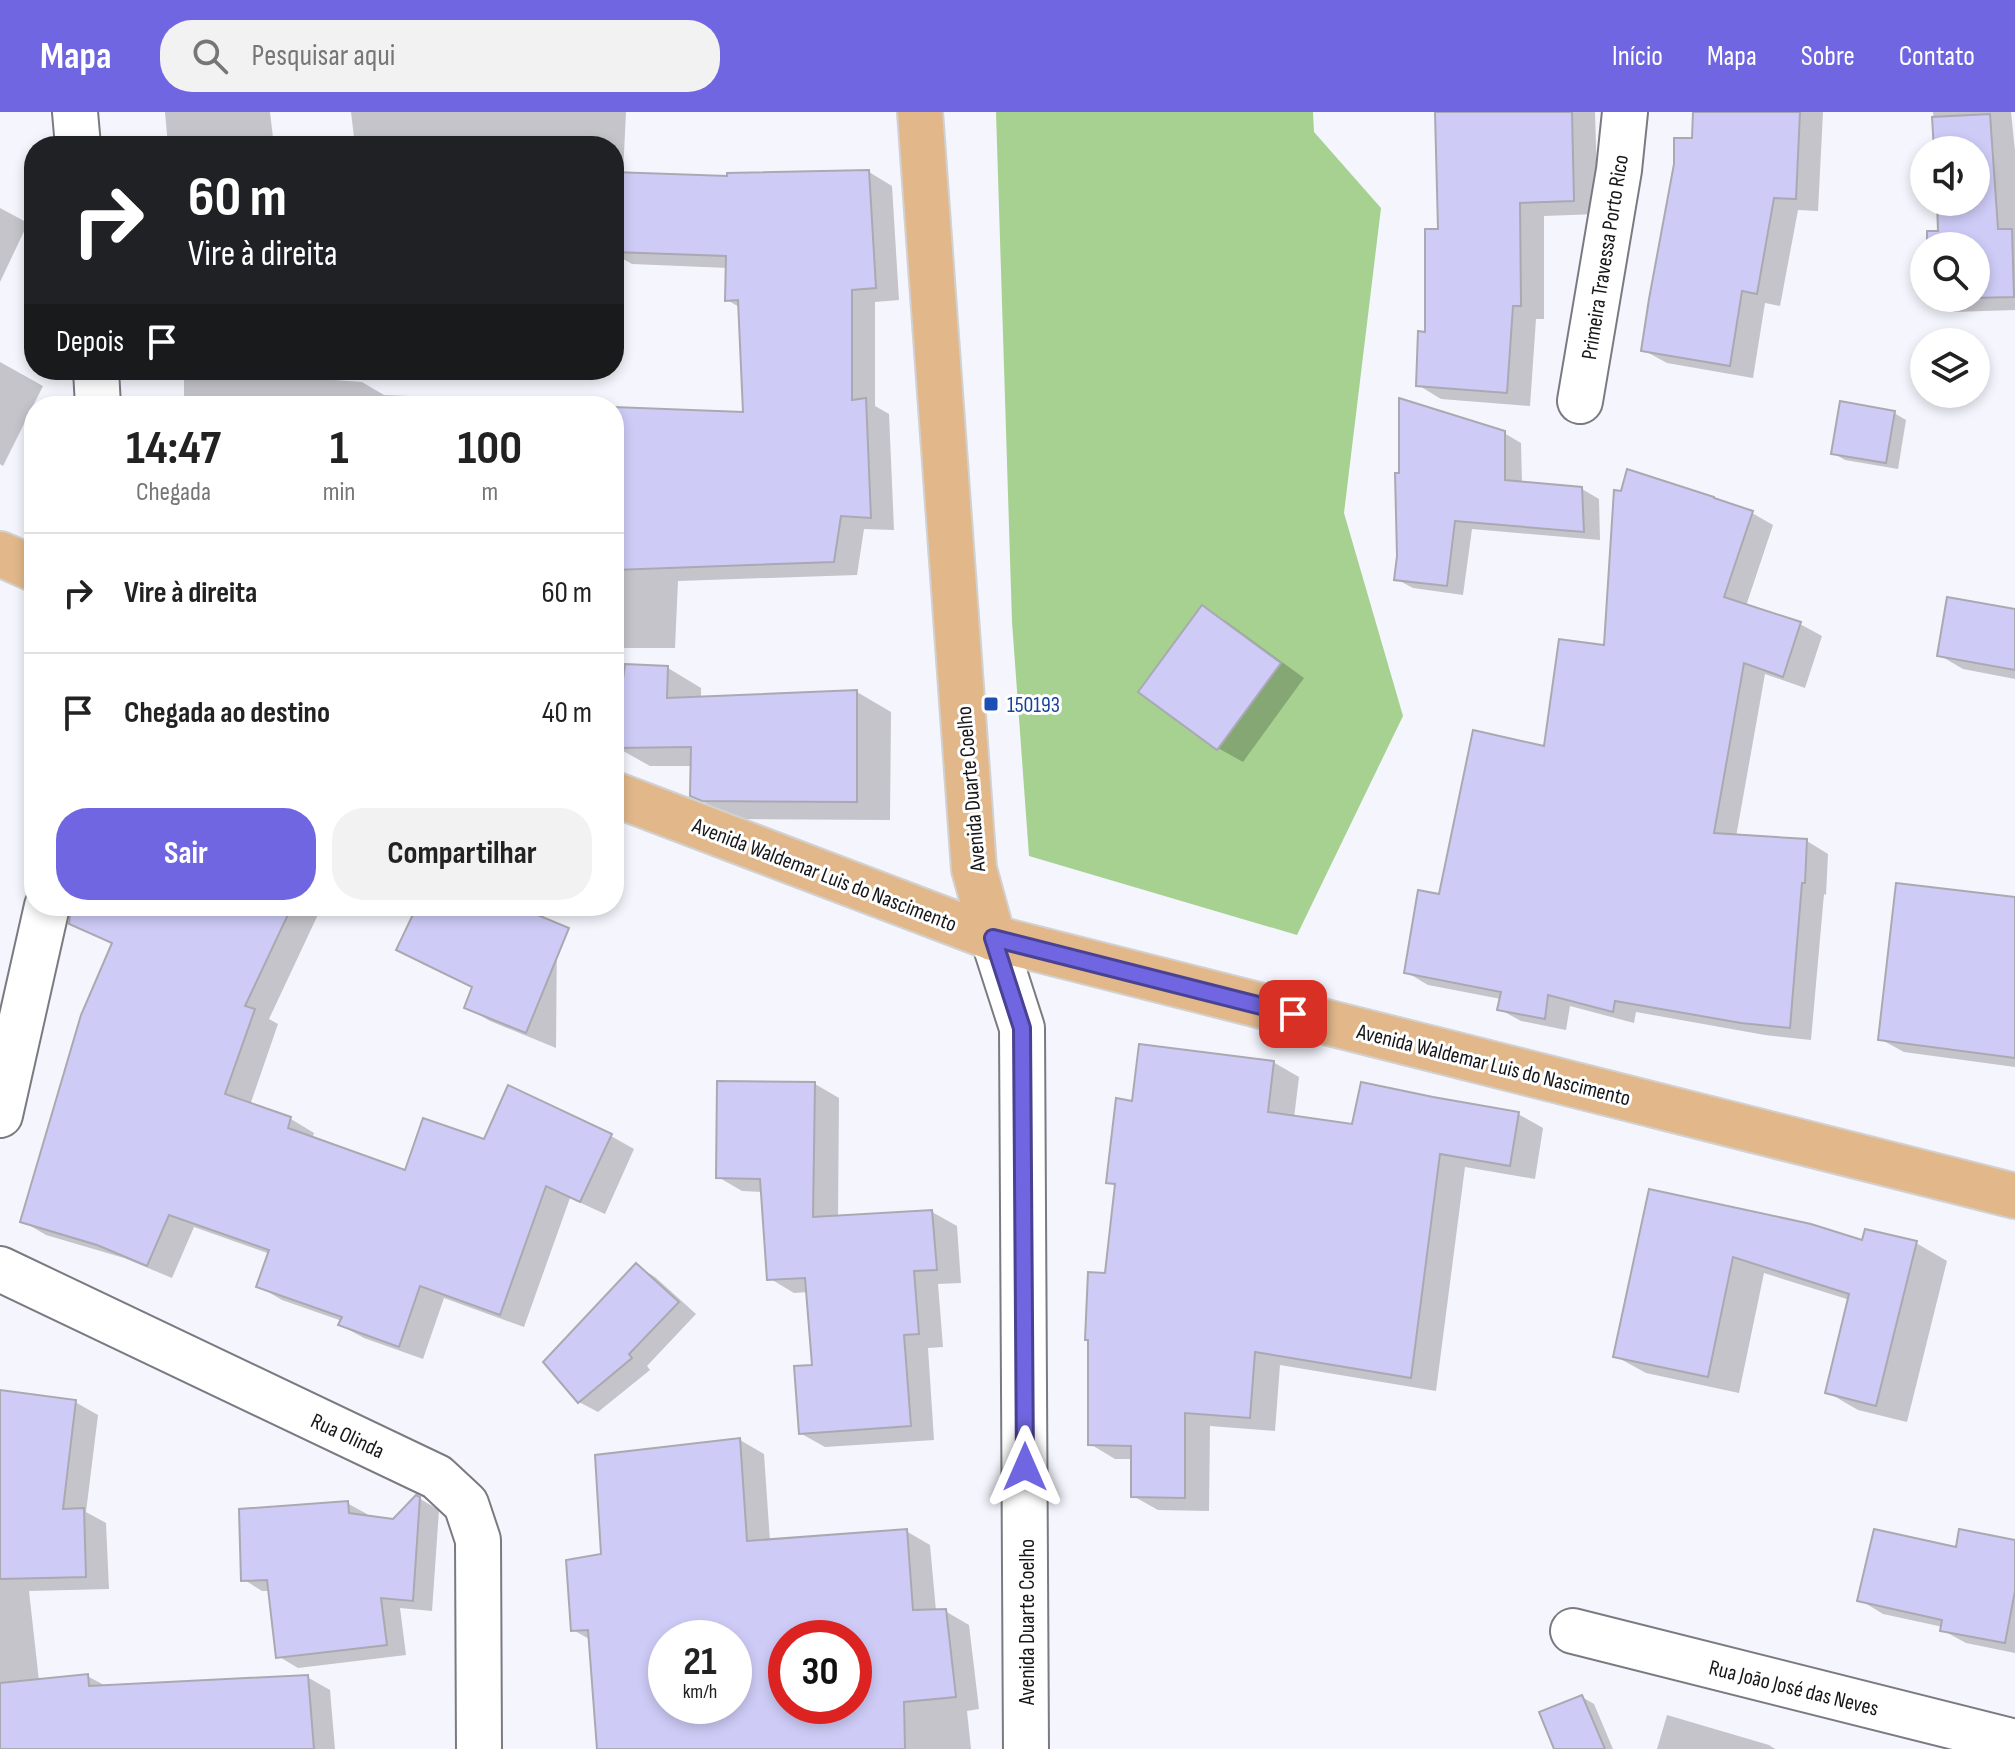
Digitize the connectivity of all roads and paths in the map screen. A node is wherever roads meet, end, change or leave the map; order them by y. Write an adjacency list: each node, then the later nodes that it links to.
1 (75, 112): 4 (street)
2 (920, 112): 10 (main road, Avenida Duarte Coelho)
3 (1625, 112): 5 (street, Primeira Travessa Porto Rico)
4 (77, 136)
5 (1580, 401)
6 (0, 554): 7 (main road)
7 (24, 565)
8 (624, 798): 10 (main road, Avenida Waldemar Luis do Nascimento)
9 (45, 916): 11 (street)
10 (993, 938): 12 (main road, Avenida Waldemar Luis do Nascimento); 17 (street, Avenida Duarte Coelho)
11 (0, 1115)
12 (2015, 1196)
13 (0, 1269): 16 (street, Rua Olinda)
14 (1573, 1631): 15 (street, Rua João José das Neves)
15 (2015, 1742)
16 (479, 1749)
17 (1026, 1749)

